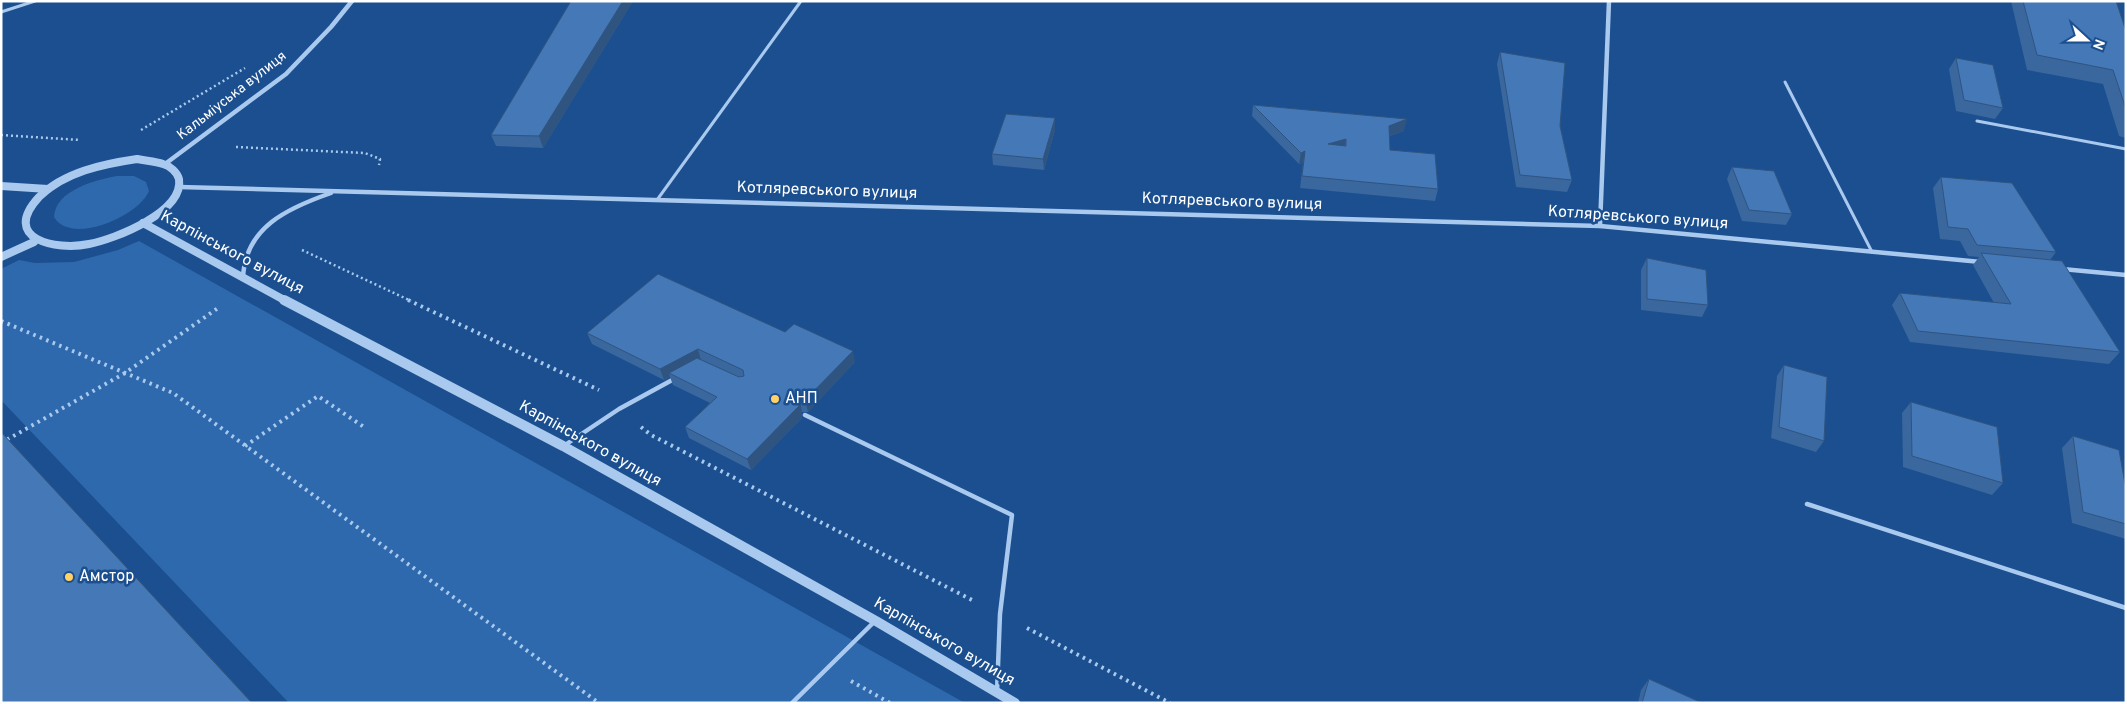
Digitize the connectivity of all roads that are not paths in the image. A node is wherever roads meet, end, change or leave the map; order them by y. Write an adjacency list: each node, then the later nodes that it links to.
1 (35, 1): 5 (lane)
2 (352, 1): 9 (street, Кальміуська вулиця)
3 (801, 1): 14 (lane)
4 (1608, 1): 16 (street)
5 (1, 12)
6 (1785, 82): 18 (lane)
7 (1977, 121): 8 (lane)
8 (2126, 149)
9 (165, 164): 11 (street); 12 (street)
10 (1, 186): 12 (street)
11 (179, 187): 13 (street, Котляревського вулиця); 15 (street)
12 (48, 189): 17 (street)
13 (336, 192): 14 (street, Котляревського вулиця); 23 (street, Котляревського вулиця)
14 (657, 200): 16 (street, Котляревського вулиця)
15 (143, 224): 17 (street); 23 (street, Карпінського вулиця)
16 (1600, 226): 18 (street, Котляревського вулиця)
17 (34, 242): 19 (street)
18 (1872, 252): 20 (street, Котляревського вулиця)
19 (1, 258)
20 (1989, 263)
21 (2058, 269): 22 (street)
22 (2126, 275)
23 (243, 278): 26 (street, Карпінського вулиця)
24 (677, 378): 26 (lane)
25 (805, 415): 30 (lane)
26 (563, 446): 29 (street, Карпінського вулиця)
27 (1807, 504): 28 (lane)
28 (2126, 608)
29 (876, 621): 30 (street, Карпінського вулиця); 31 (lane)
30 (997, 693): 32 (street, Карпінського вулиця)
31 (792, 703)
32 (1015, 703)

